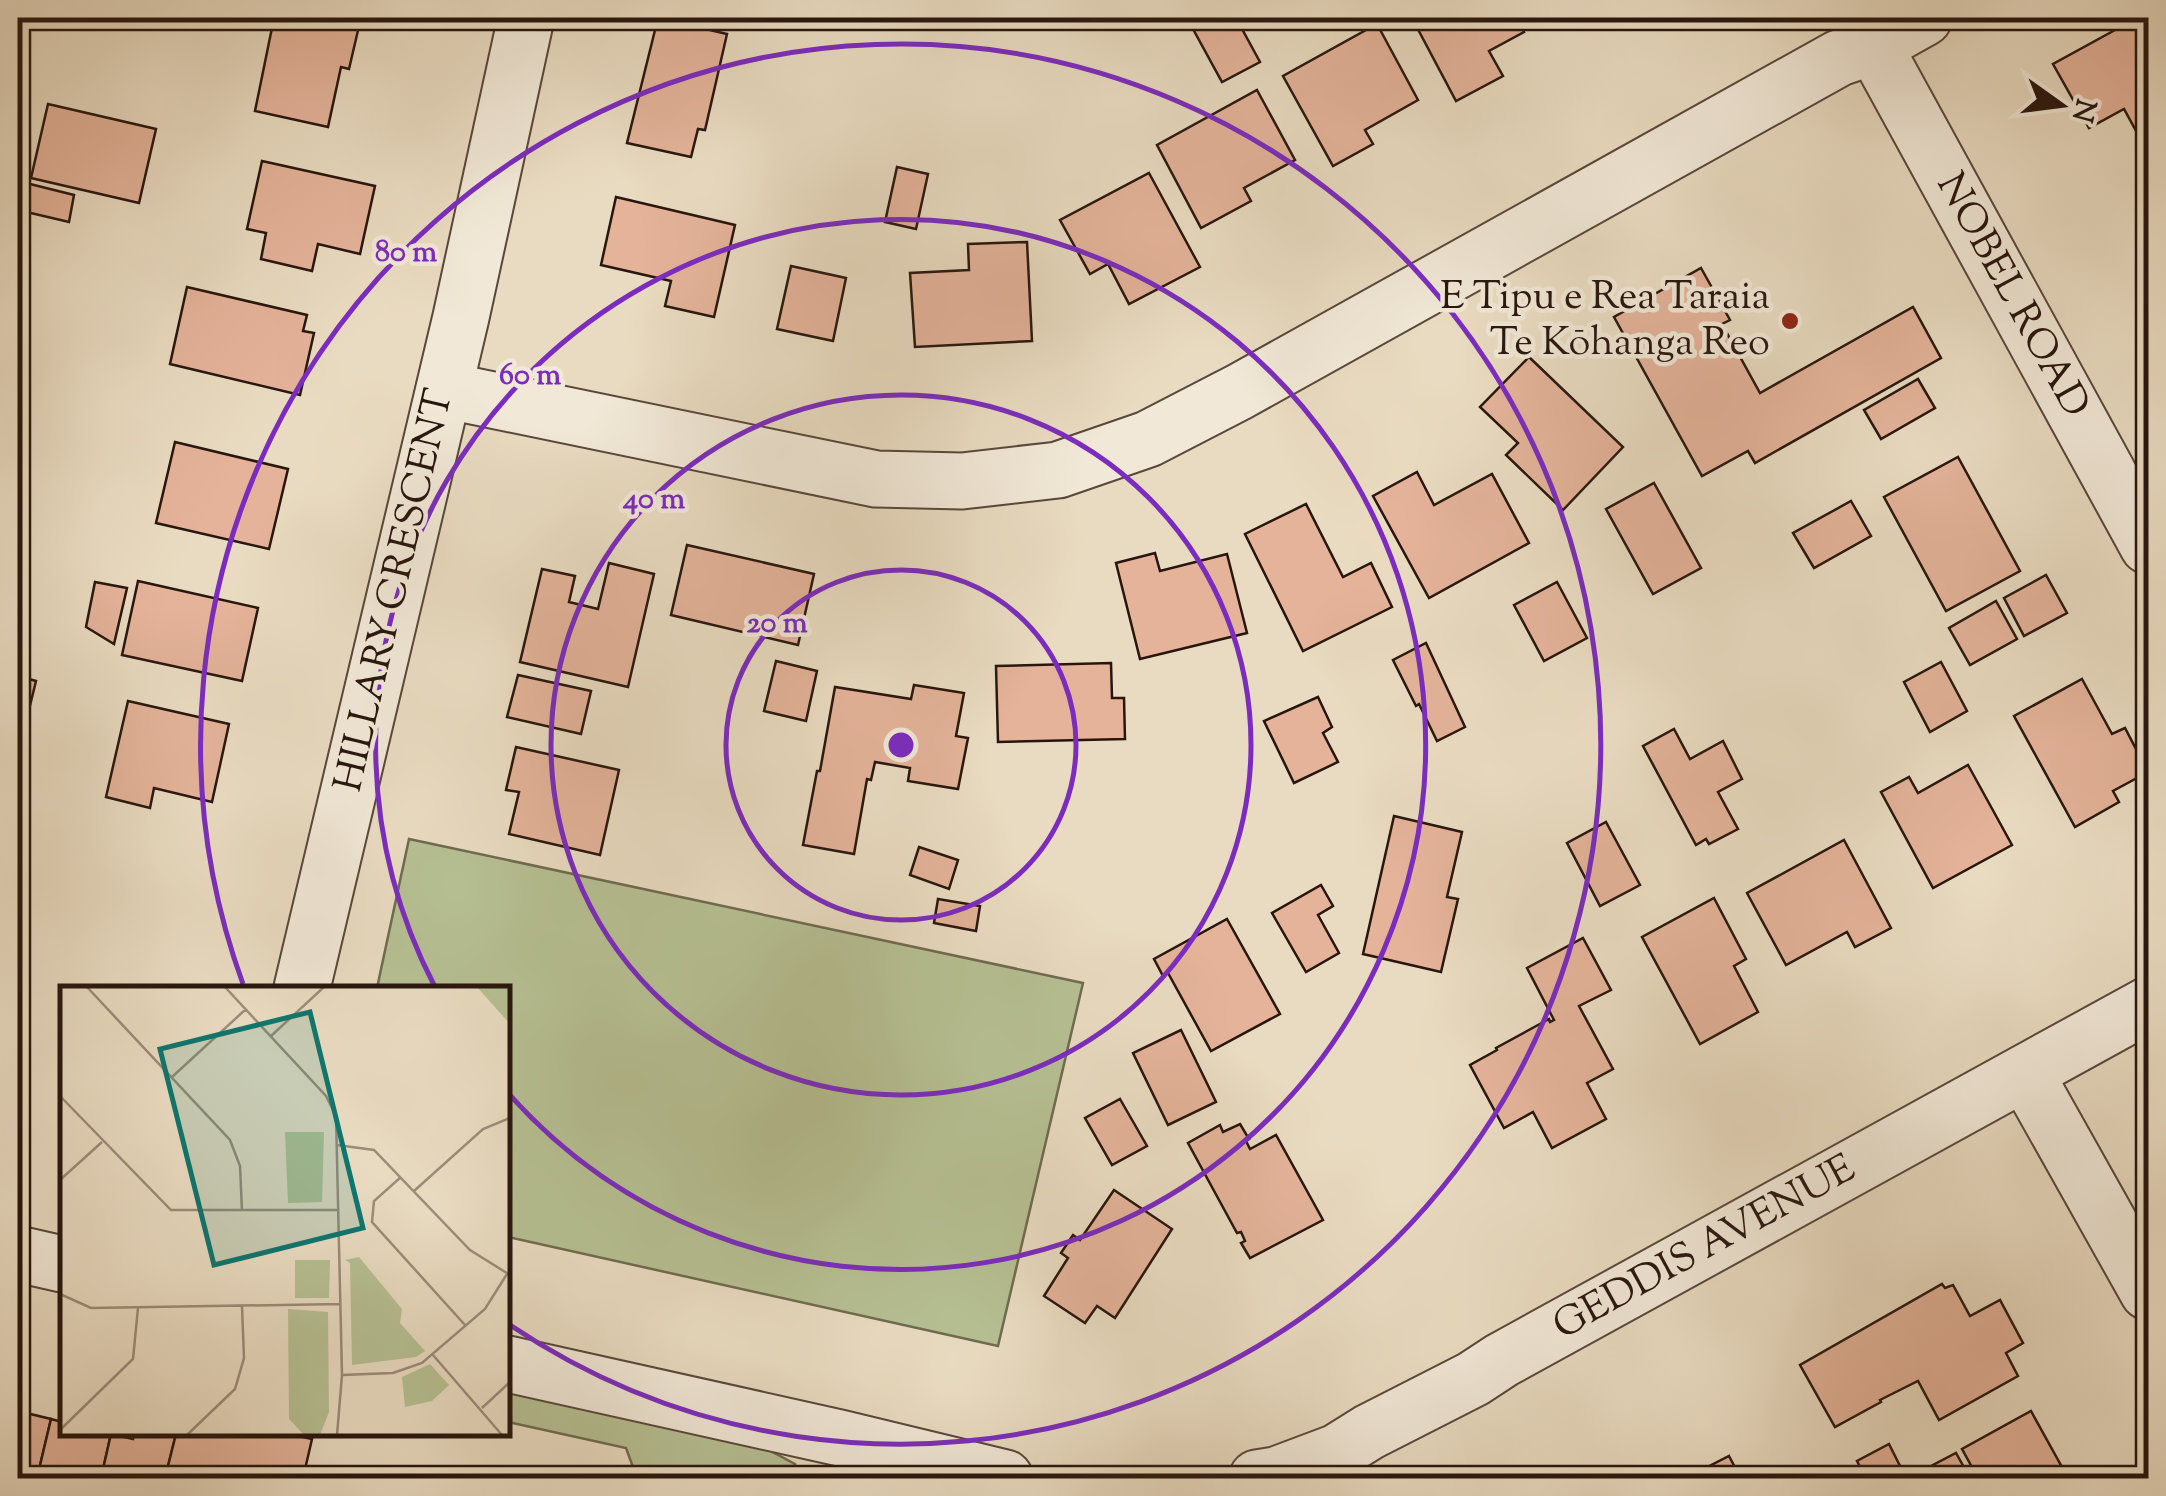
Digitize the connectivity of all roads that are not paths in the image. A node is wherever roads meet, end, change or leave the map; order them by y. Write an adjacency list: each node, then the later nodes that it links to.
1 (526, 18): 4 (street, HILLARY CRESCENT)
2 (1924, 18): 3 (street)
3 (1874, 46): 4 (street); 5 (street, NOBEL ROAD)
4 (444, 390): 6 (street, HILLARY CRESCENT)
5 (2148, 546)
6 (302, 986)
7 (2148, 1005): 8 (street, GEDDIS AVENUE)
8 (2026, 1074): 11 (street); 15 (street, GEDDIS AVENUE)
9 (18, 1254): 10 (street)
10 (60, 1264)
11 (2148, 1292)
12 (510, 1365): 13 (street)
13 (836, 1458): 14 (street)
14 (1005, 1478)
15 (1257, 1478)

